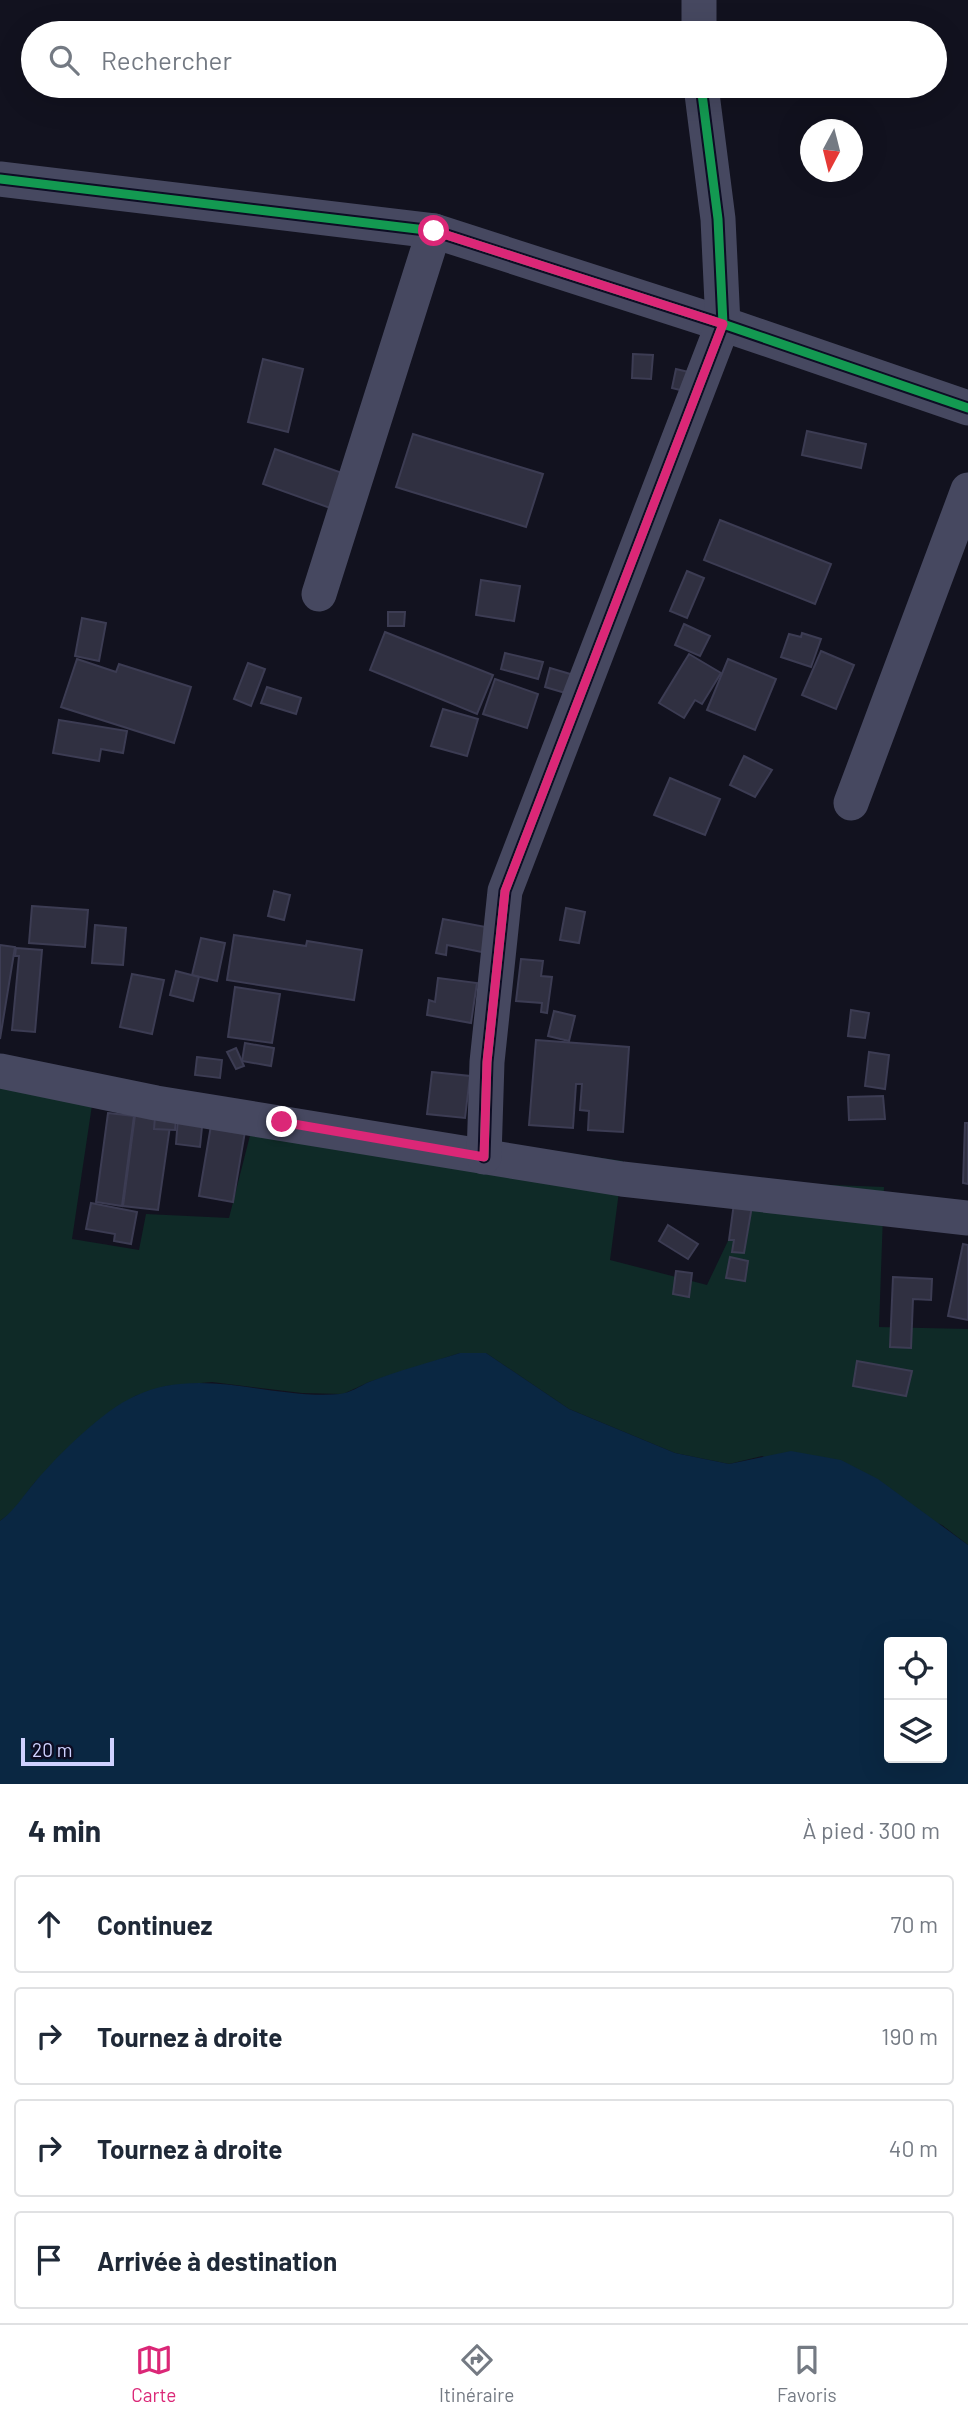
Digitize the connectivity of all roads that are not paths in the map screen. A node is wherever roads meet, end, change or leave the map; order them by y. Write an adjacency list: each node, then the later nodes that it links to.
1 (699, 0): 2 (street)
2 (699, 21)
3 (703, 98): 6 (street)
4 (0, 178): 5 (street)
5 (434, 231): 6 (street); 9 (street)
6 (723, 324): 7 (street); 12 (street)
7 (968, 408)
8 (968, 490): 10 (street)
9 (319, 594)
10 (851, 803)
11 (0, 1071): 12 (street)
12 (484, 1157): 13 (street)
13 (968, 1218)

